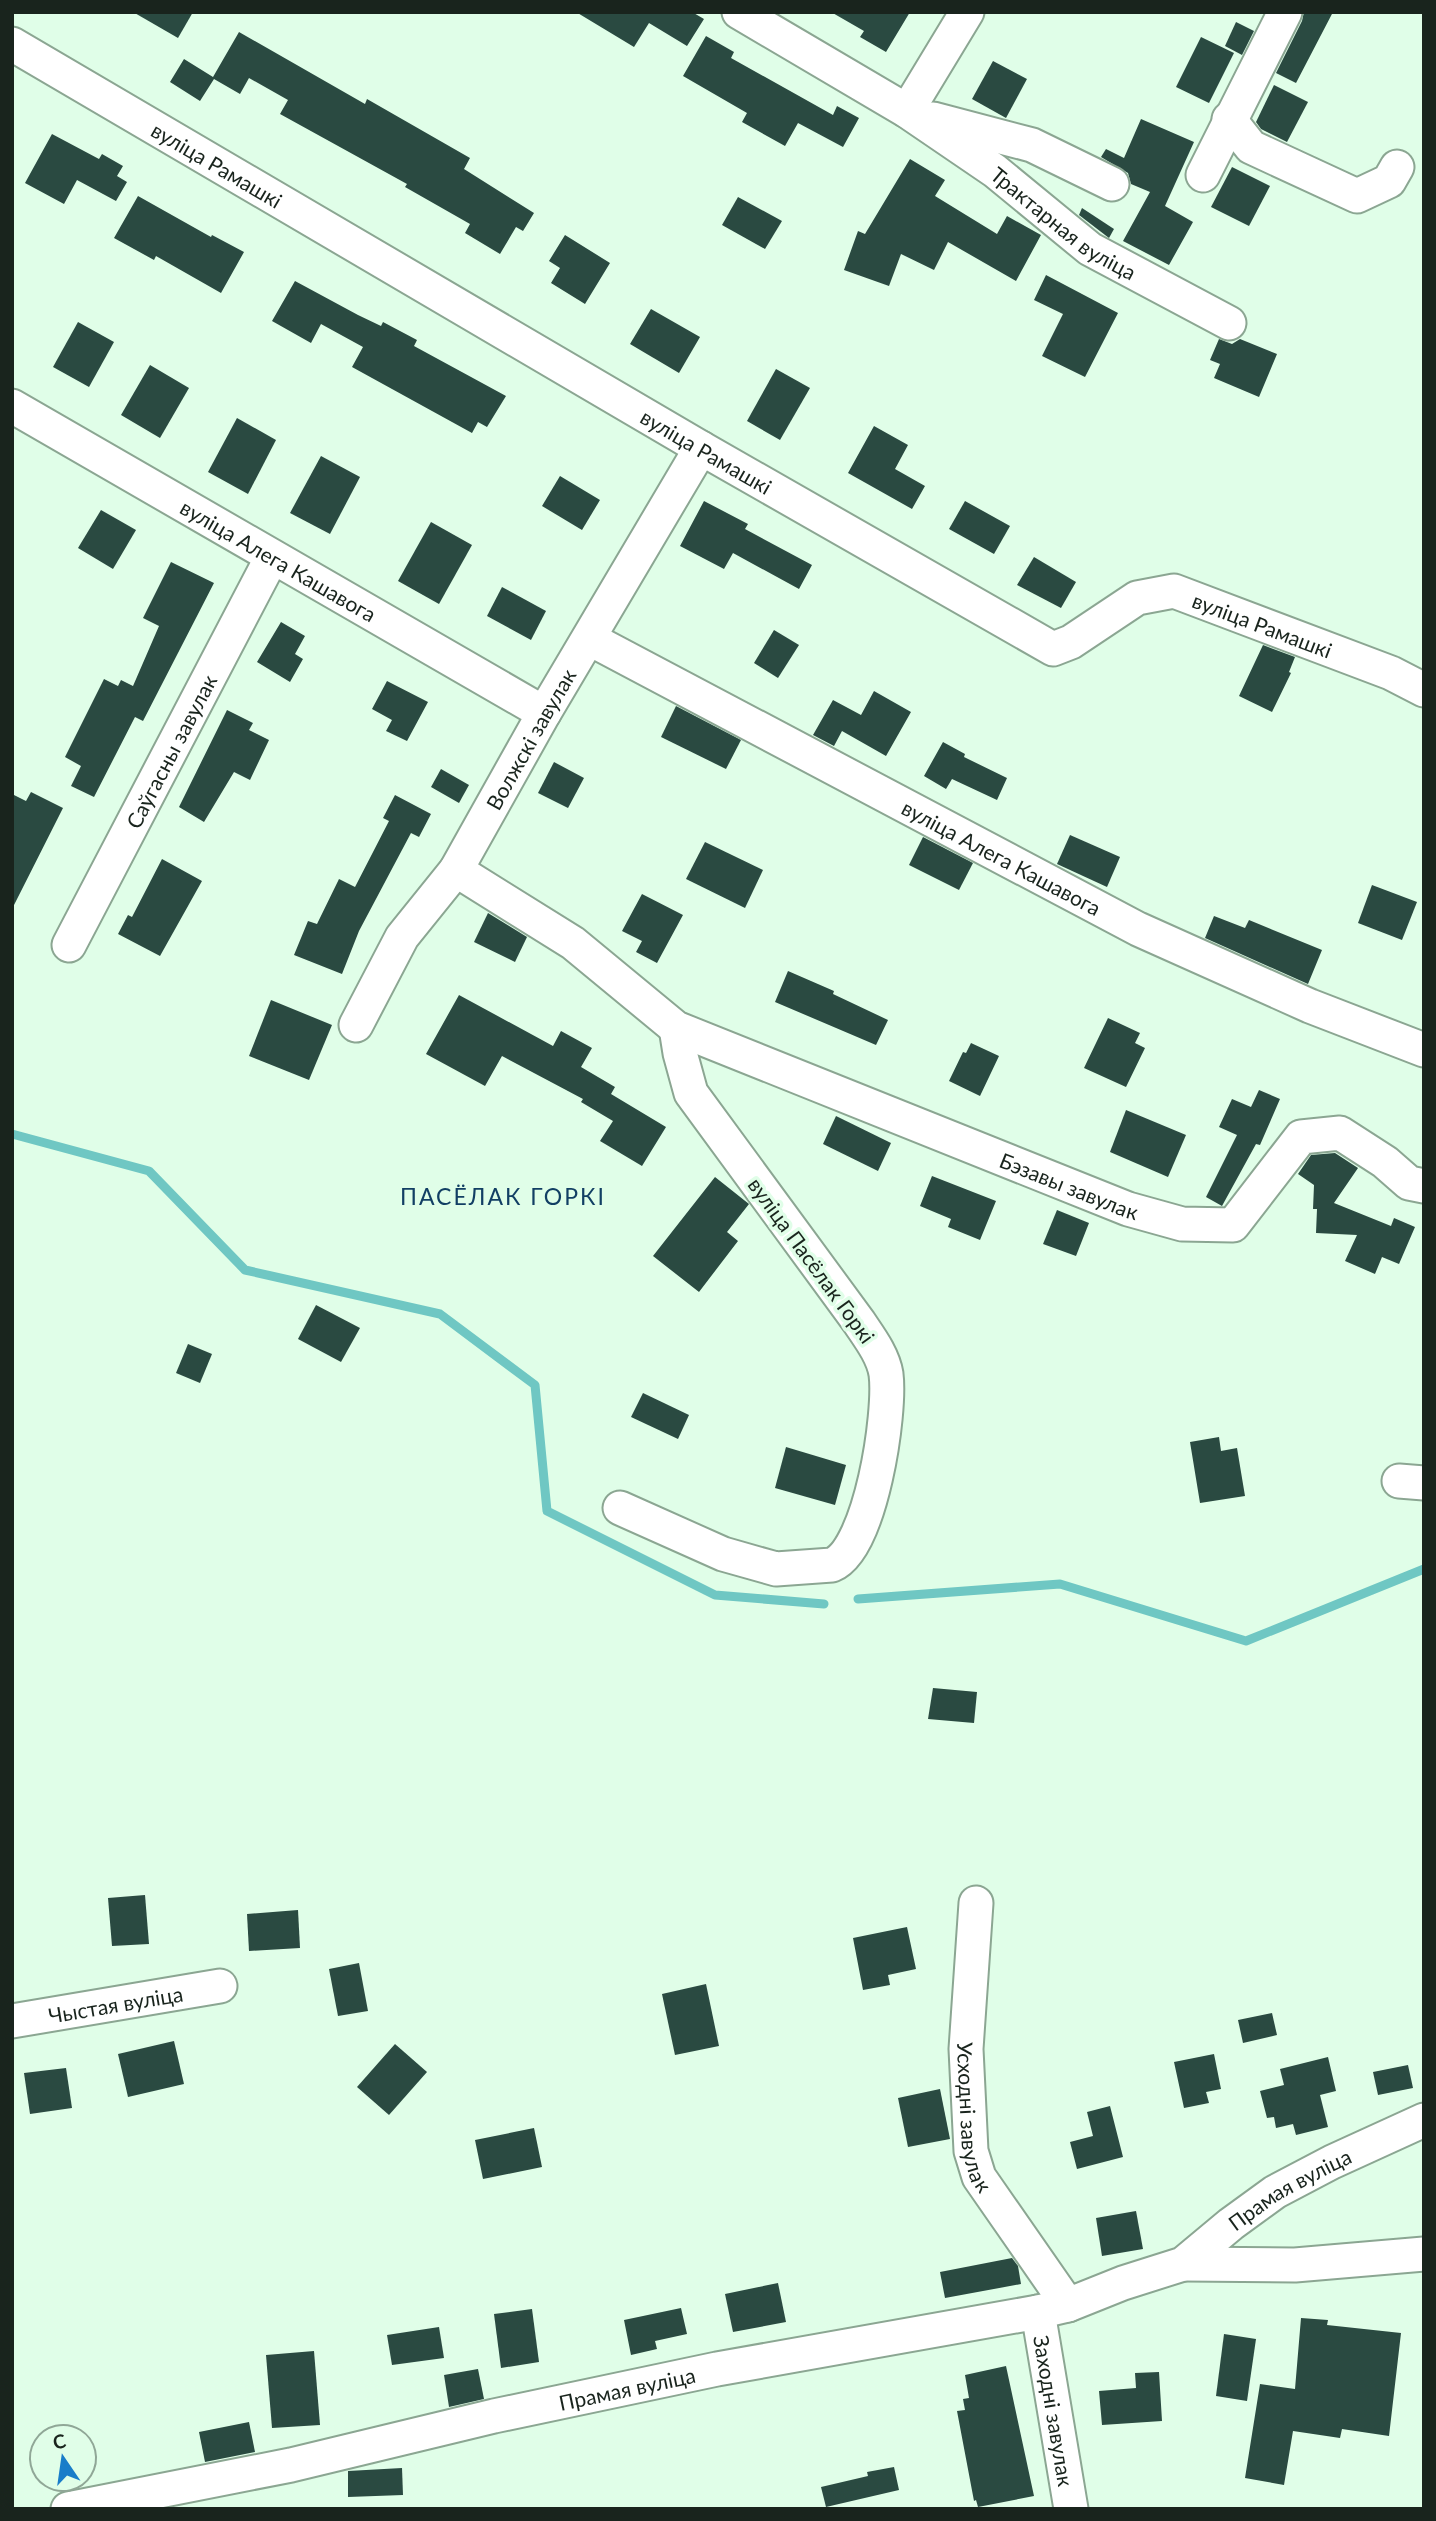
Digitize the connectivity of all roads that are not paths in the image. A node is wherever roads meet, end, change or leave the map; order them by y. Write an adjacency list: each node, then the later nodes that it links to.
1 (739, 12): 5 (street, Трактарная вуліца)
2 (967, 12): 5 (street)
3 (1285, 12): 6 (street)
4 (12, 44): 12 (street, вуліца Рамашкі)
5 (908, 111): 9 (street, Трактарная вуліца); 10 (street, Трактарная вуліца)
6 (1229, 119): 7 (street); 8 (street)
7 (1397, 167)
8 (1203, 175)
9 (1112, 184)
10 (1229, 323)
11 (12, 406): 13 (street, вуліца Алега Кашавога)
12 (701, 448): 14 (street, Волжскі завулак); 15 (street, вуліца Рамашкі)
13 (272, 557): 16 (street, вуліца Алега Кашавога); 18 (street, Саўгасны завулак)
14 (590, 639): 16 (street, Волжскі завулак); 21 (street, вуліца Алега Кашавога)
15 (1424, 690)
16 (544, 713): 17 (street, Волжскі завулак)
17 (456, 870): 19 (street, Волжскі завулак); 20 (street)
18 (69, 945)
19 (356, 1025)
20 (677, 1028): 22 (street, Бэзавы завулак); 23 (street, вуліца Пасёлак Горкі)
21 (1424, 1050)
22 (1424, 1186)
23 (620, 1508)
24 (976, 1903): 30 (street, Усходні завулак)
25 (220, 1986): 26 (street, Чыстая вуліца)
26 (12, 2021)
27 (1418, 2125): 29 (street, Прамая вуліца)
28 (1424, 2254): 29 (street, Прамая вуліца)
29 (1183, 2264): 30 (street, Прамая вуліца)
30 (1053, 2309): 31 (street, Прамая вуліца); 32 (street, Заходні завулак)
31 (68, 2509)
32 (1071, 2509)

